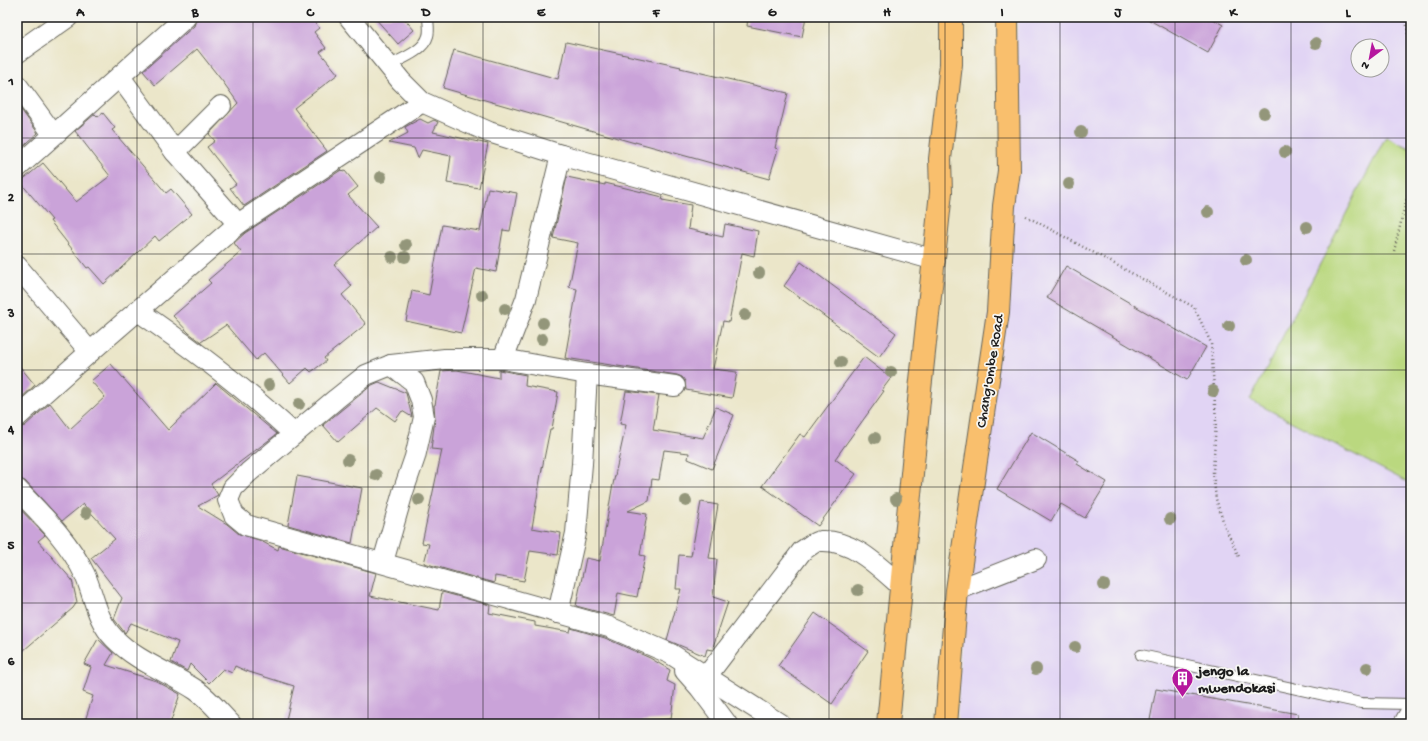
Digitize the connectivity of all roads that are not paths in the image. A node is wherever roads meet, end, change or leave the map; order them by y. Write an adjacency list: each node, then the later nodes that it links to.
1 (68, 17): 7 (street)
2 (186, 17): 9 (street)
3 (349, 17): 8 (street)
4 (428, 17): 8 (lane)
5 (951, 17): 18 (main road)
6 (1007, 17): 32 (main road, Chang'ombe Road)
7 (17, 53)
8 (388, 66): 11 (street)
9 (120, 77): 13 (street); 14 (street)
10 (17, 85): 13 (street)
11 (422, 102): 15 (street); 17 (street)
12 (221, 106): 14 (street)
13 (54, 134): 16 (street)
14 (175, 152): 17 (street)
15 (561, 155): 18 (street); 22 (street)
16 (17, 168)
17 (238, 224): 20 (street)
18 (935, 260): 31 (main road)
19 (17, 266): 21 (street)
20 (138, 311): 21 (street); 27 (street)
21 (90, 352): 26 (street)
22 (503, 359): 23 (street); 24 (street)
23 (391, 366): 27 (street); 30 (street)
24 (587, 374): 25 (street); 33 (street)
25 (675, 386)
26 (17, 417)
27 (294, 434): 30 (street)
28 (17, 489): 39 (street)
29 (1036, 559): 32 (street)
30 (383, 562): 33 (street)
31 (902, 587): 36 (street); 41 (main road)
32 (957, 590): 42 (main road, Chang'ombe Road)
33 (558, 613): 34 (street)
34 (671, 654): 36 (street); 38 (street)
35 (1141, 655): 37 (lane)
36 (706, 677): 40 (street)
37 (1410, 702): 43 (lane)
38 (722, 721)
39 (231, 724)
40 (780, 724)
41 (888, 724)
42 (946, 724)
43 (1398, 724)

